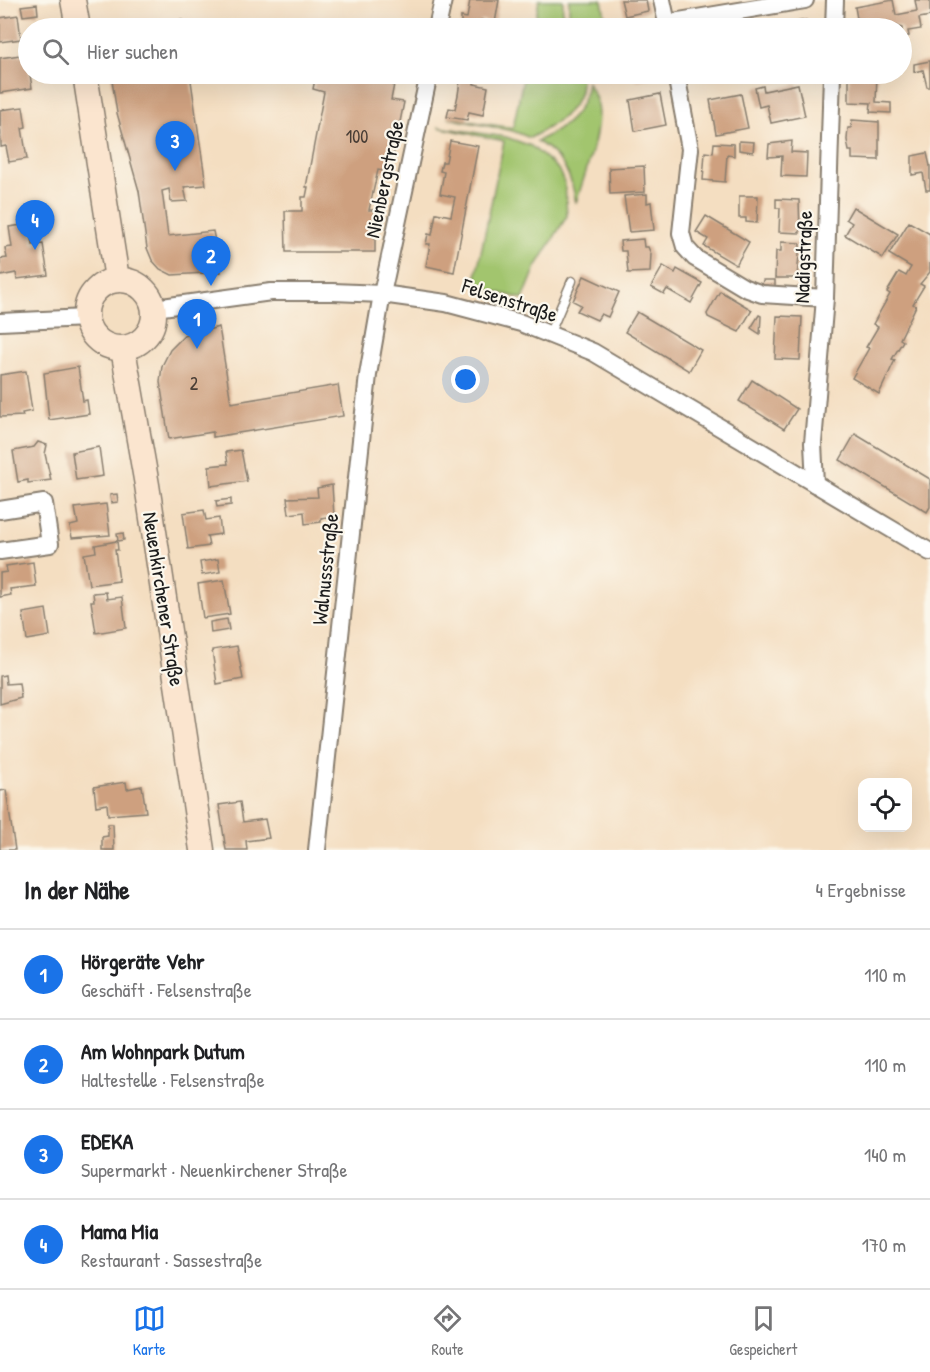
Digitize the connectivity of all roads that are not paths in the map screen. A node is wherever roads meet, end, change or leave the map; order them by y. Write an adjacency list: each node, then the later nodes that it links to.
1 (73, 0): 6 (street)
2 (443, 0): 7 (street)
3 (662, 0): 8 (street)
4 (805, 0): 9 (street)
5 (835, 0): 10 (street)
6 (76, 18)
7 (439, 18)
8 (665, 18)
9 (709, 18)
10 (834, 18)
11 (87, 84): 15 (street)
12 (427, 84): 17 (street, Nienbergstraße)
13 (678, 84): 18 (street)
14 (832, 84): 18 (street, Nadigstraße)
15 (117, 279): 19 (street); 20 (street)
16 (572, 281): 22 (lane)
17 (382, 294): 19 (street, Felsenstraße); 22 (street, Felsenstraße); 29 (street, Walnussstraße)
18 (825, 298): 24 (street, Nadigstraße)
19 (155, 308): 23 (street)
20 (86, 318): 21 (street); 23 (street)
21 (0, 322)
22 (549, 335): 24 (street, Felsenstraße)
23 (123, 349): 28 (street, Neuenkirchener Straße)
24 (815, 484): 27 (street, Felsenstraße)
25 (0, 510): 26 (street)
26 (0, 551)
27 (930, 552)
28 (202, 850)
29 (317, 850)

